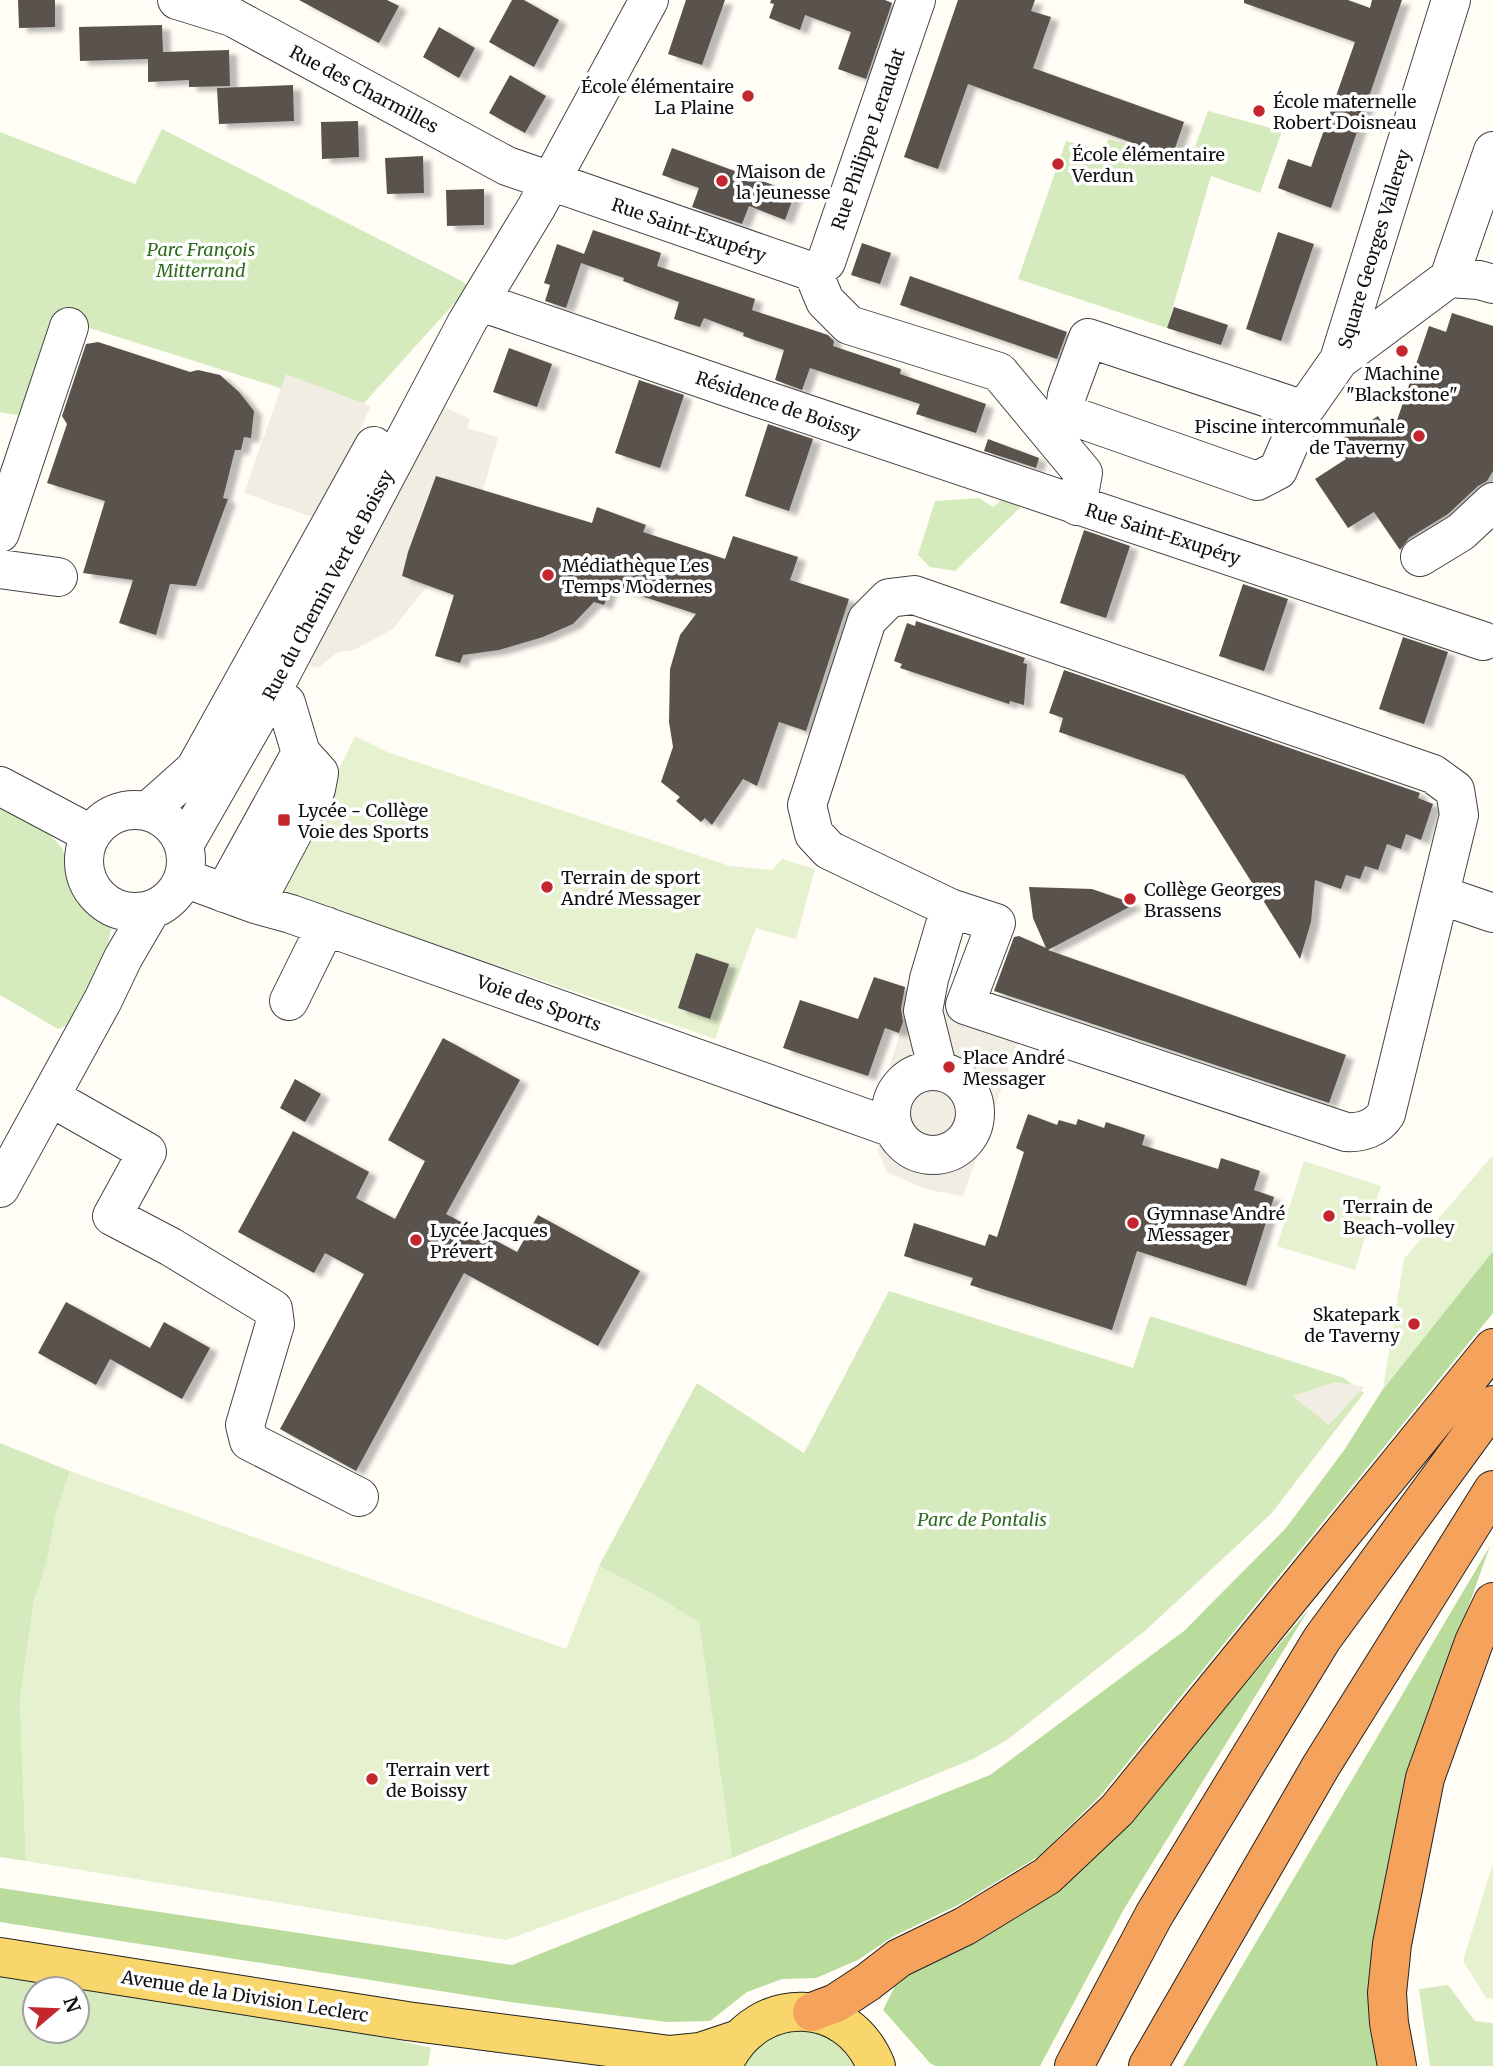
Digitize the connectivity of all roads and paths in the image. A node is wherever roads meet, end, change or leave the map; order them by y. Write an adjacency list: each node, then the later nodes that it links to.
1 (177, 0): 6 (street, Rue des Charmilles)
2 (649, 0): 6 (street, Rue du Chemin Vert de Boissy)
3 (916, 0): 7 (street, Rue Philippe Leraudat)
4 (1451, 0): 14 (street, Square Georges Vallerey)
5 (1493, 151): 10 (street)
6 (549, 182): 8 (street, Rue Saint-Exupéry); 12 (street, Rue du Chemin Vert de Boissy)
7 (836, 230): 8 (street); 9 (street, Rue Philippe Leraudat)
8 (774, 260): 9 (street, Rue Saint-Exupéry)
9 (813, 272): 16 (street, Rue Saint-Exupéry)
10 (1450, 278): 11 (street); 14 (street, Square Georges Vallerey)
11 (1493, 284)
12 (474, 312): 18 (street, Résidence de Boissy); 24 (street, Rue du Chemin Vert de Boissy); 26 (street, Rue du Chemin Vert de Boissy)
13 (69, 327): 19 (street)
14 (1339, 360): 15 (street)
15 (1304, 410): 16 (street); 16 (street)
16 (1055, 417): 18 (street, Rue Saint-Exupéry)
17 (1493, 502): 20 (street)
18 (1077, 506): 23 (street, Rue Saint-Exupéry)
19 (0, 533)
20 (1420, 557)
21 (0, 569): 22 (street)
22 (58, 577)
23 (1483, 641)
24 (271, 692): 28 (street, Rue du Chemin Vert de Boissy); 29 (street)
25 (0, 786): 27 (street)
26 (148, 811): 27 (street); 28 (street)
27 (90, 837): 32 (street)
28 (184, 862): 29 (street, Voie des Sports); 32 (street)
29 (240, 898): 34 (street, Voie des Sports)
30 (1439, 899): 31 (street); 33 (street); 36 (street)
31 (950, 908): 36 (street); 37 (street)
32 (134, 910): 38 (street)
33 (1493, 913)
34 (326, 926): 35 (street); 39 (street, Voie des Sports)
35 (289, 1001)
36 (963, 1011): 37 (street)
37 (942, 1072): 39 (street); 39 (street)
38 (50, 1097): 40 (street); 45 (street)
39 (893, 1128)
40 (10, 1148): 41 (street)
41 (0, 1188)
42 (1493, 1348): 48 (highway)
43 (1493, 1405): 53 (highway)
44 (1493, 1490): 54 (highway)
45 (359, 1496)
46 (1493, 1602): 55 (highway)
47 (0, 1957): 49 (main road, Avenue de la Division Leclerc)
48 (812, 2012): 50 (main road, Avenue de la Division Leclerc); 52 (main road)
49 (407, 2021): 50 (main road, Avenue de la Division Leclerc); 51 (main road, Avenue de la Division Leclerc)
50 (731, 2052)
51 (572, 2066)
52 (876, 2066)
53 (1074, 2066)
54 (1148, 2066)
55 (1397, 2066)

